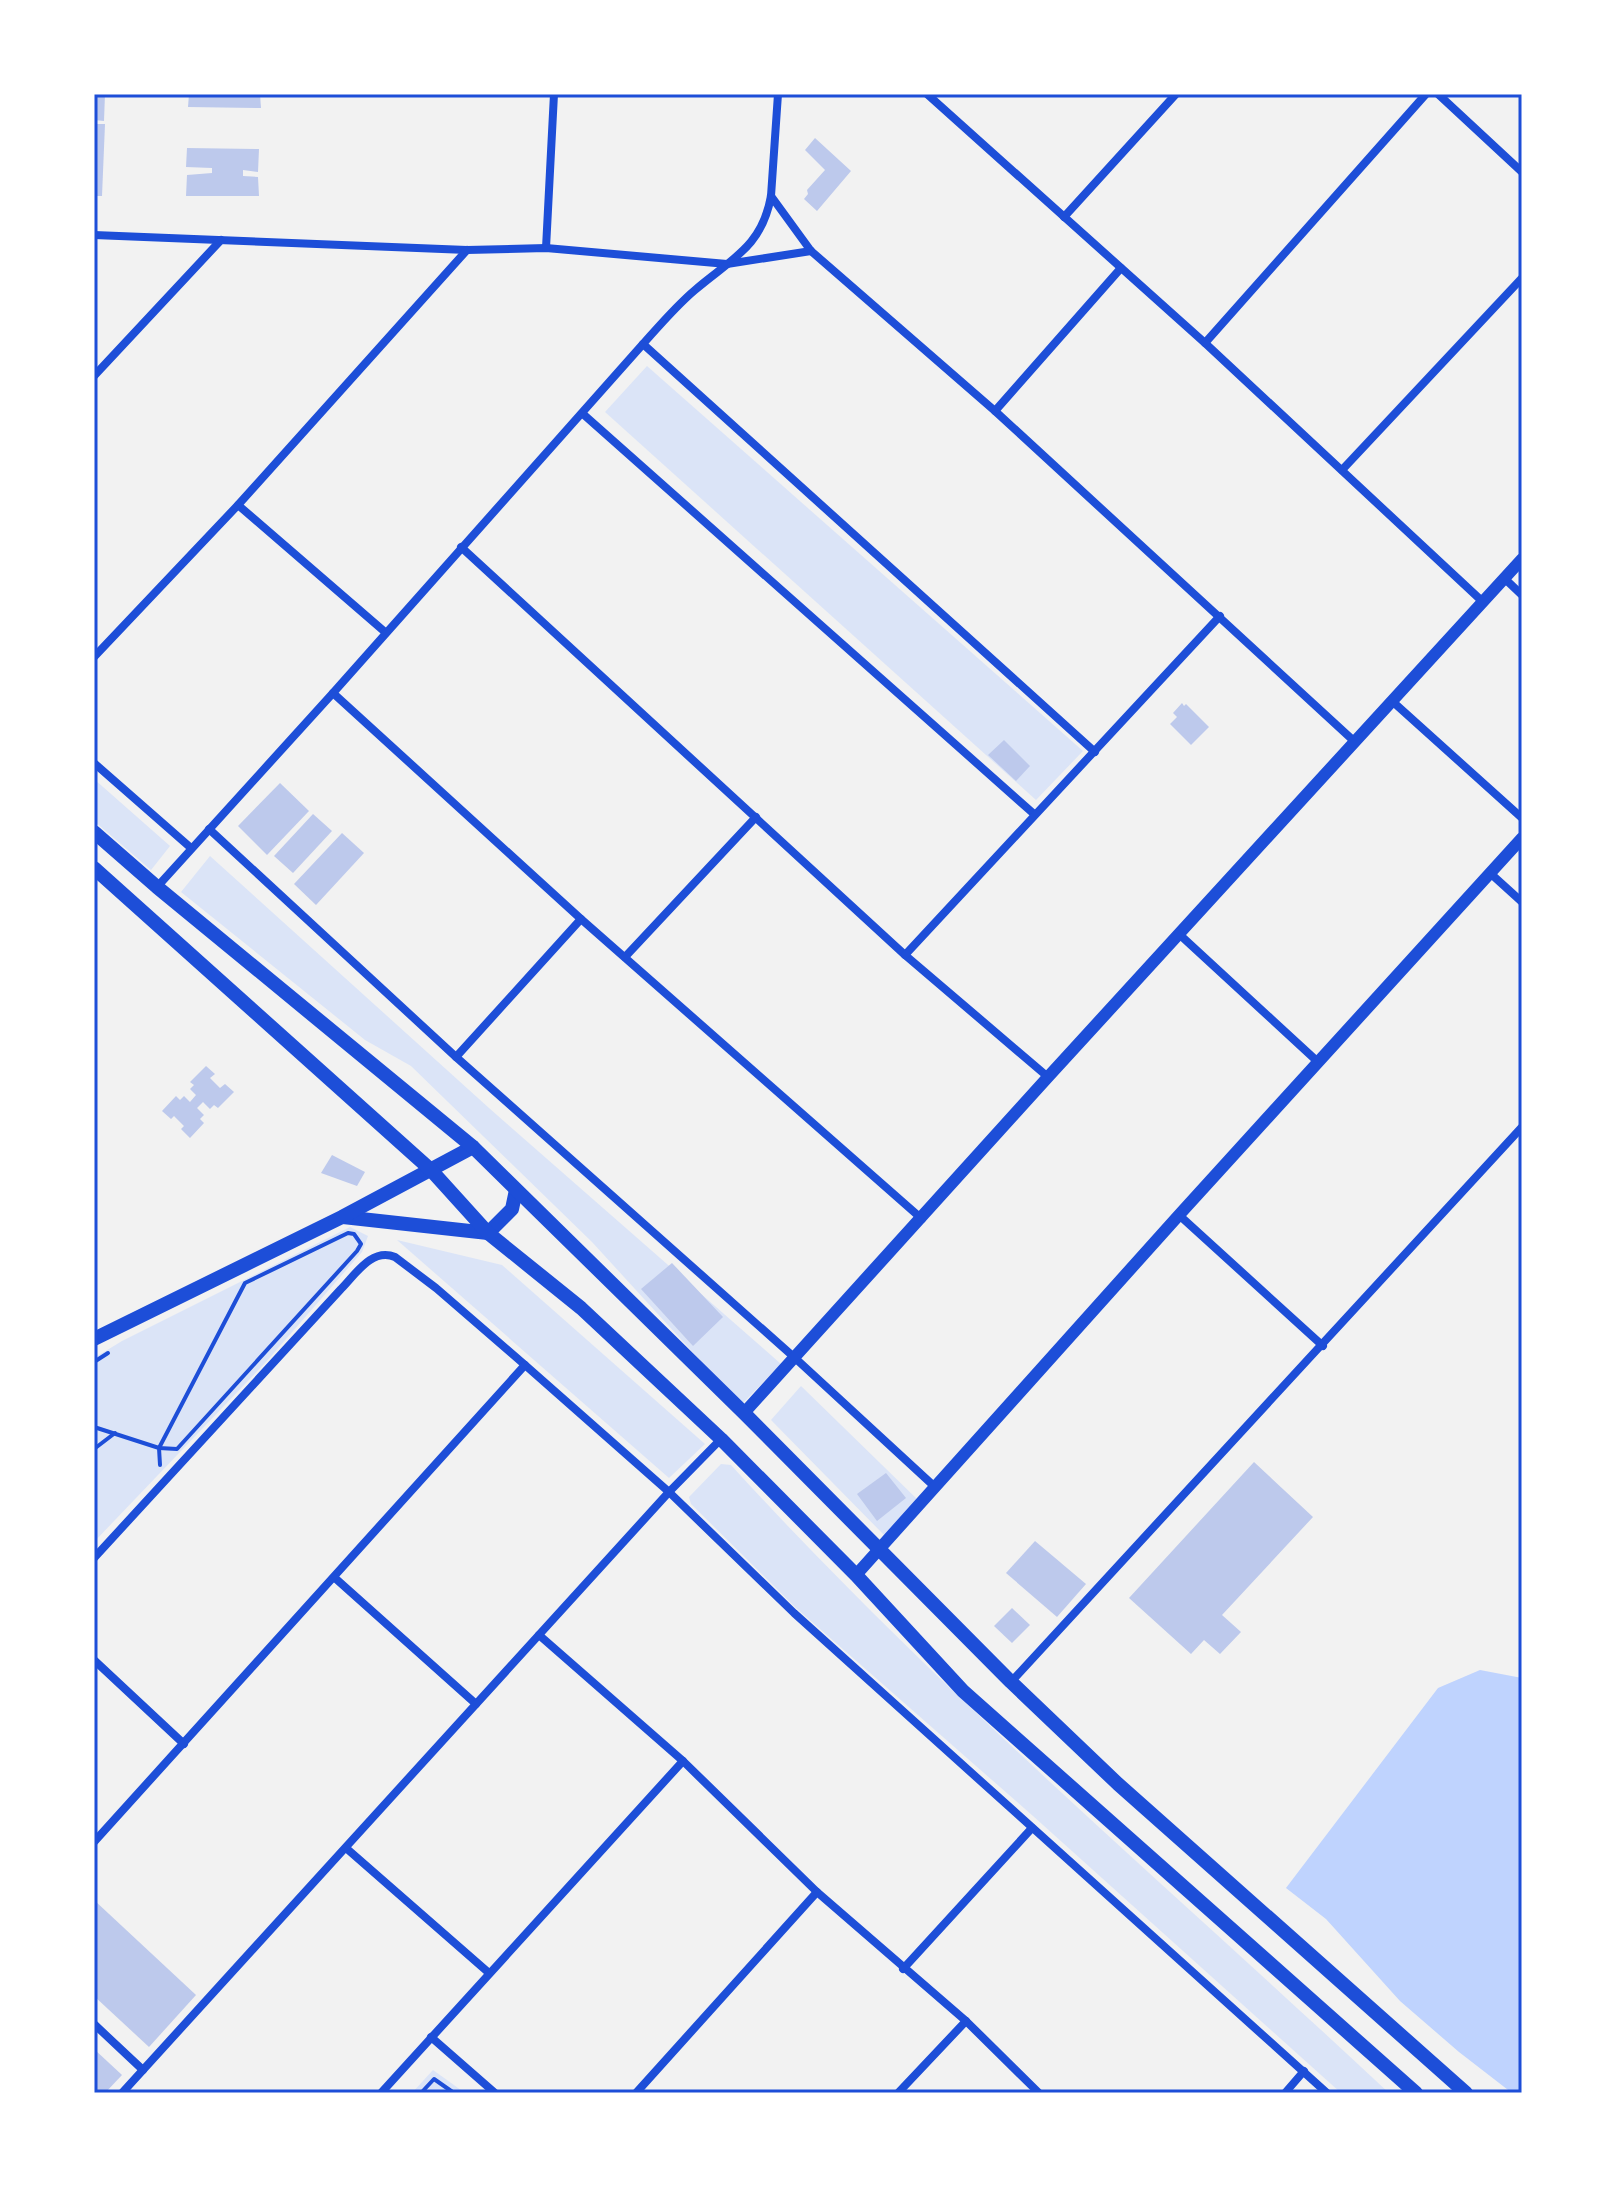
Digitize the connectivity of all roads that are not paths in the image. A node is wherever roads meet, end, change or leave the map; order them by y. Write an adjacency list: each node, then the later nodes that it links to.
1 (554, 94): 12 (street)
2 (778, 94): 8 (street)
3 (927, 94): 9 (street)
4 (1176, 94): 9 (street)
5 (1426, 94): 18 (street)
6 (1438, 94): 7 (street)
7 (1522, 172)
8 (771, 196): 14 (street); 15 (street)
9 (1064, 217): 16 (street)
10 (94, 235): 11 (street)
11 (221, 240): 13 (street); 20 (street)
12 (546, 248): 13 (street); 15 (street)
13 (467, 250): 24 (street)
14 (811, 251): 15 (street); 21 (street)
15 (727, 264): 19 (street)
16 (1121, 268): 18 (street); 21 (street)
17 (1522, 278): 23 (street)
18 (1205, 343): 23 (street)
19 (643, 344): 22 (street); 36 (street)
20 (94, 376)
21 (995, 411): 30 (street)
22 (583, 414): 25 (street); 38 (street)
23 (1342, 470): 29 (street)
24 (238, 505): 31 (street); 32 (street)
25 (461, 547): 31 (street); 39 (street)
26 (1522, 559): 27 (street)
27 (1504, 578): 28 (street); 29 (street)
28 (1522, 595)
29 (1483, 602): 34 (street)
30 (1220, 616): 35 (street); 36 (street)
31 (385, 632): 33 (street)
32 (94, 657)
33 (333, 693): 41 (street); 49 (street)
34 (1392, 701): 35 (street); 40 (street)
35 (1355, 742): 50 (street)
36 (1095, 752): 38 (street)
37 (94, 763): 44 (street)
38 (1034, 814): 51 (street)
39 (756, 817): 51 (street); 52 (street)
40 (1522, 818)
41 (209, 829): 44 (street); 53 (street)
42 (94, 832): 47 (main road)
43 (1522, 838): 46 (street)
44 (191, 848): 47 (street)
45 (94, 868): 58 (main road)
46 (1490, 873): 48 (street); 54 (street)
47 (157, 887): 57 (main road)
48 (1522, 902)
49 (581, 919): 52 (street); 53 (street)
50 (1179, 934): 54 (street); 55 (street)
51 (905, 955): 55 (street)
52 (625, 957): 62 (street)
53 (456, 1057): 66 (street)
54 (1318, 1062): 60 (street)
55 (1048, 1077): 62 (street)
56 (1522, 1127): 65 (street)
57 (473, 1147): 58 (main road); 59 (main road)
58 (431, 1170): 61 (main road); 63 (main road)
59 (516, 1190): 63 (main road); 68 (main road)
60 (1179, 1215): 65 (street); 70 (street)
61 (342, 1217): 63 (main road); 64 (main road)
62 (922, 1219): 66 (street)
63 (488, 1233): 69 (main road)
64 (94, 1339)
65 (1323, 1346): 78 (street)
66 (795, 1358): 68 (street); 70 (street)
67 (525, 1365): 71 (street); 73 (street); 75 (street)
68 (744, 1413): 72 (main road)
69 (721, 1439): 71 (street); 74 (main road)
70 (935, 1487): 72 (street)
71 (669, 1492): 76 (street); 82 (street)
72 (880, 1549): 74 (street); 78 (main road)
73 (94, 1558)
74 (856, 1575): 101 (main road)
75 (335, 1578): 79 (street); 80 (street)
76 (539, 1635): 79 (street); 81 (street)
77 (94, 1660): 80 (street)
78 (1011, 1682): 102 (main road)
79 (476, 1704): 84 (street)
80 (184, 1744): 83 (street)
81 (683, 1761): 85 (street); 87 (street)
82 (1032, 1828): 86 (street); 92 (street)
83 (94, 1842)
84 (346, 1848): 87 (street); 91 (street)
85 (817, 1892): 86 (street); 96 (street)
86 (903, 1969): 88 (street)
87 (489, 1973): 90 (street)
88 (966, 2021): 97 (street); 98 (street)
89 (94, 2024): 91 (street)
90 (431, 2037): 94 (street); 95 (street)
91 (143, 2070): 93 (street)
92 (1304, 2071): 99 (street); 100 (street)
93 (122, 2093)
94 (381, 2093)
95 (495, 2093)
96 (636, 2093)
97 (898, 2093)
98 (1039, 2093)
99 (1285, 2093)
100 (1327, 2093)
101 (1416, 2093)
102 (1466, 2093)

